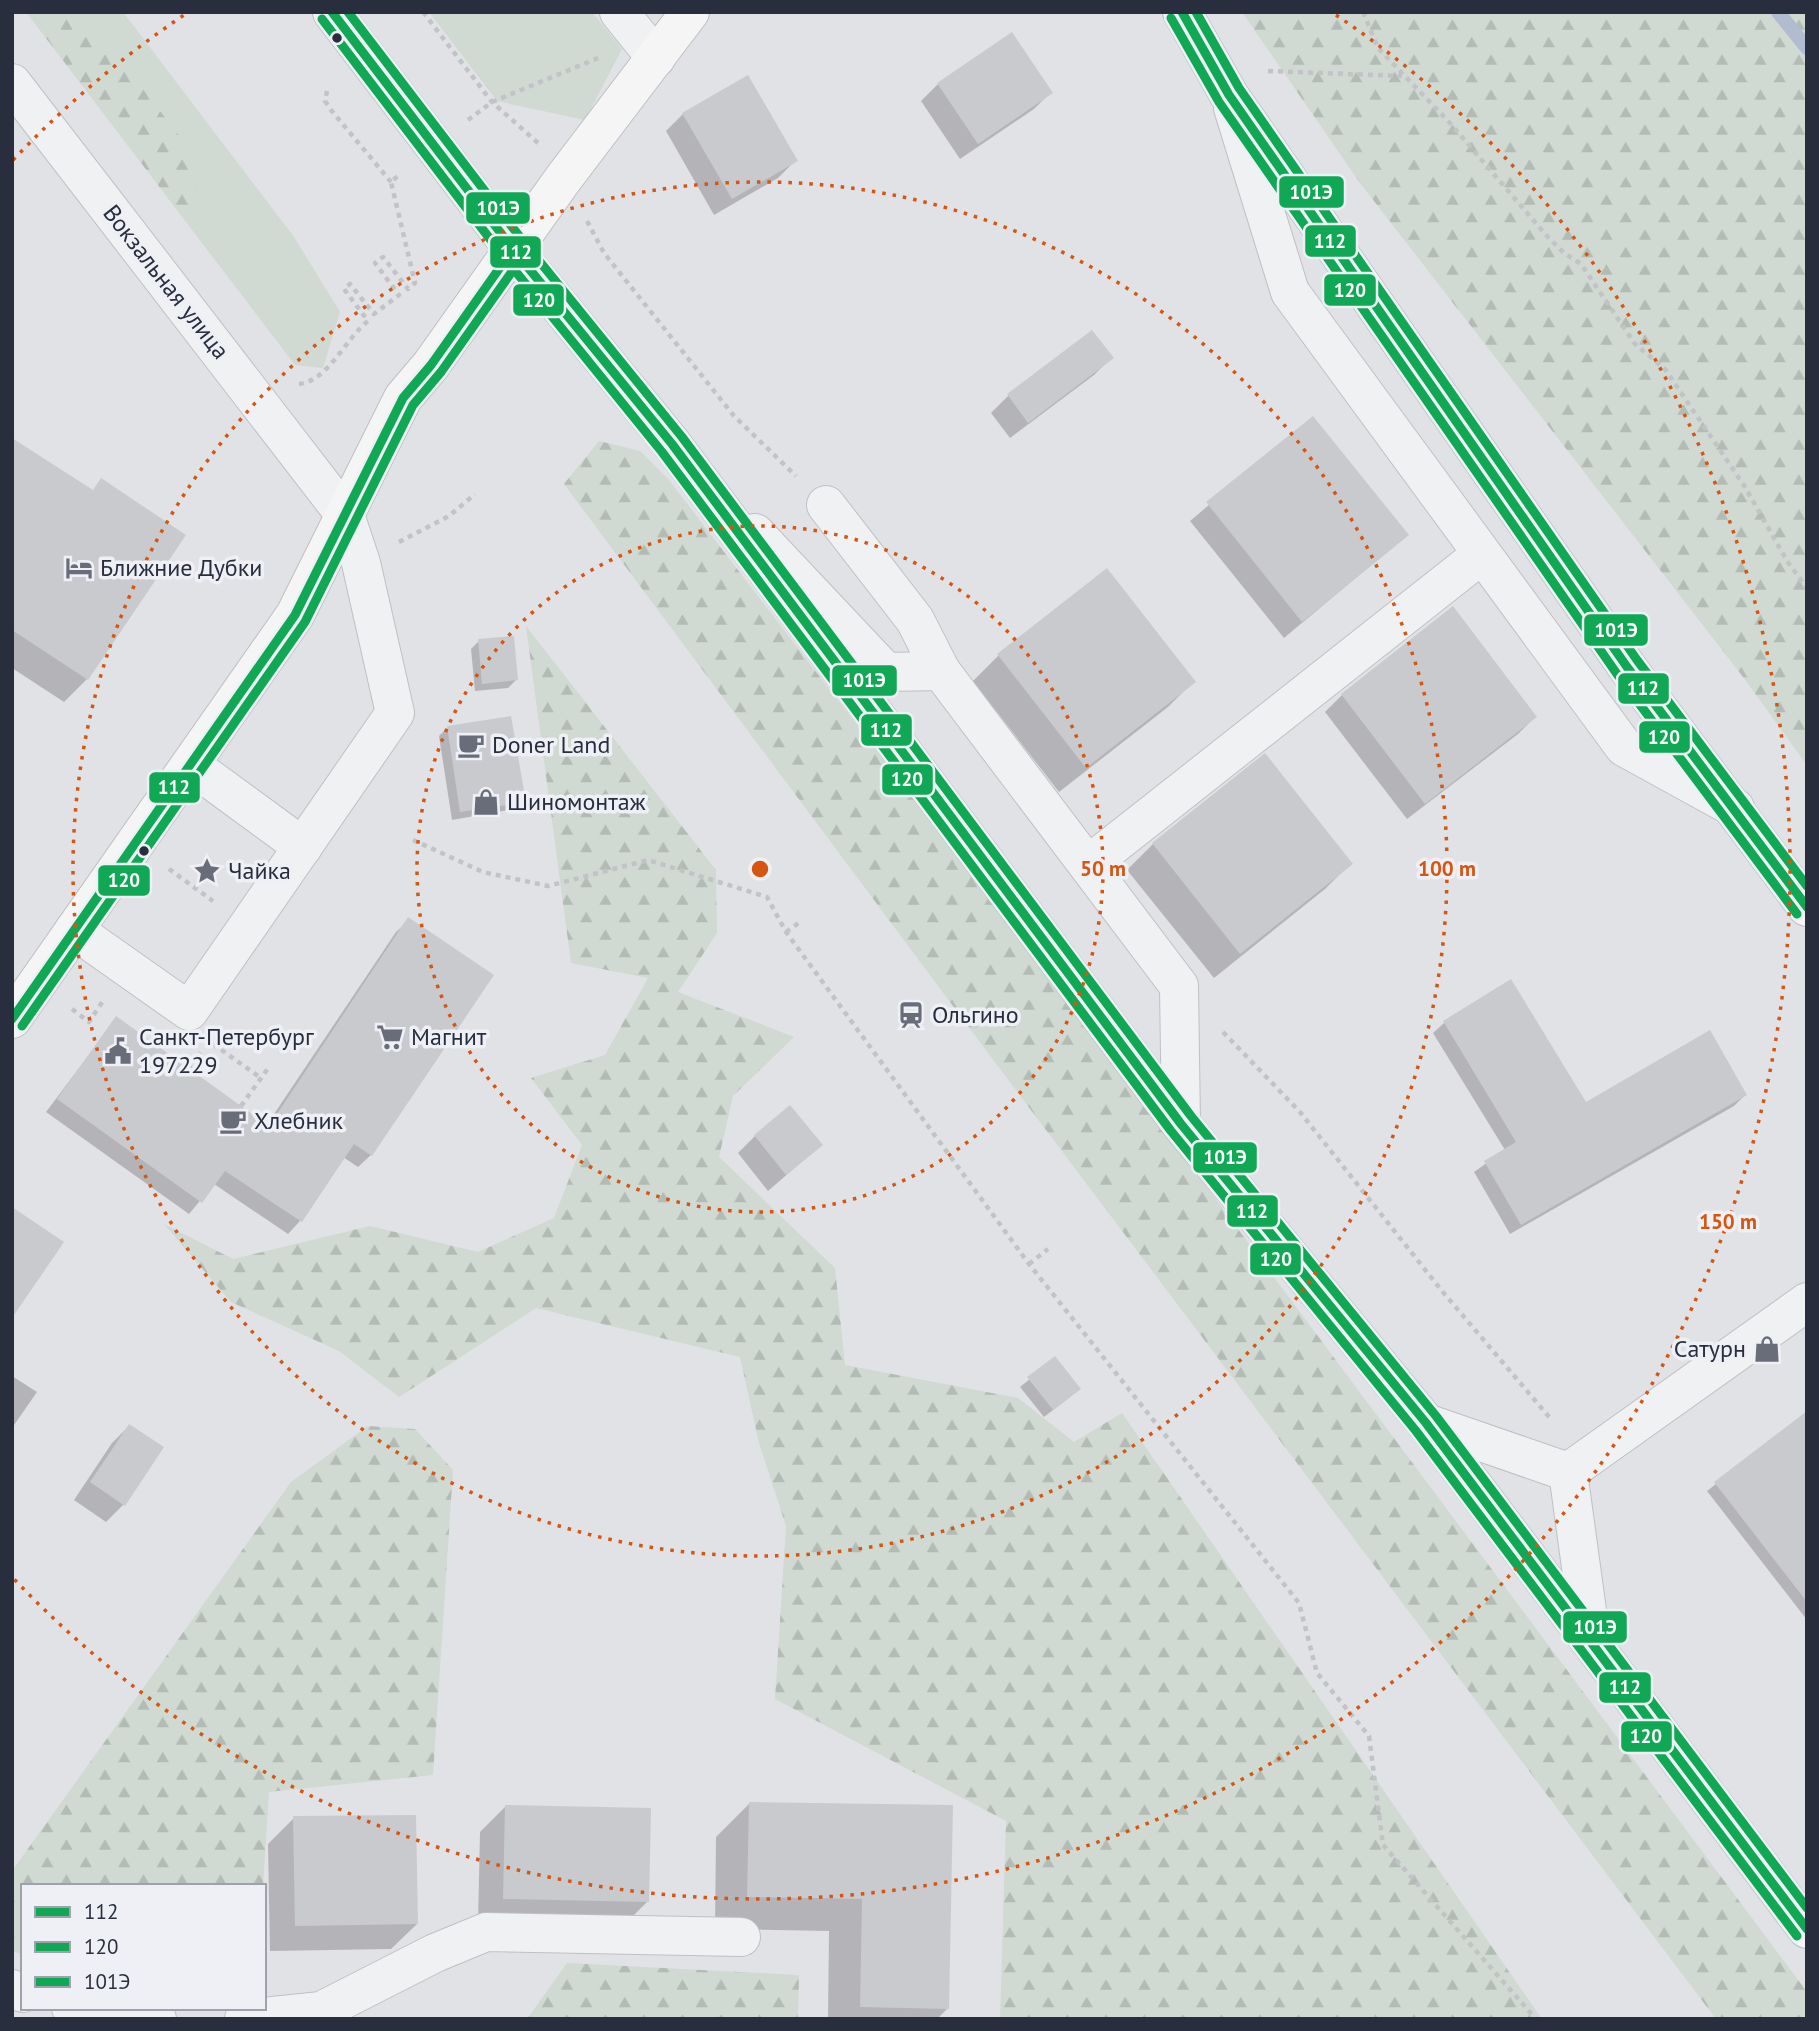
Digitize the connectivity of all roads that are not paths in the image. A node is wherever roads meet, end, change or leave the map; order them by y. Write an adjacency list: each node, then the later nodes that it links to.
1 (332, 12): 7 (main road)
2 (690, 12): 4 (main road)
3 (1182, 12): 6 (main road)
4 (639, 37): 7 (main road)
5 (12, 83): 10 (street, Вокзальная улица)
6 (1229, 95): 11 (street); 14 (main road)
7 (513, 250): 8 (main road); 10 (main road)
8 (672, 444): 12 (street); 20 (main road)
9 (826, 505): 12 (street)
10 (345, 515): 13 (main road); 15 (street, Вокзальная улица)
11 (1481, 555): 14 (street); 16 (street)
12 (941, 671): 16 (street)
13 (191, 765): 15 (street); 18 (main road)
14 (1735, 808): 17 (main road)
15 (303, 847): 18 (street, Вокзальная улица)
16 (1088, 864): 20 (street)
17 (1807, 907)
18 (74, 930): 19 (main road)
19 (12, 1019)
20 (1181, 1124): 22 (main road)
21 (1807, 1302): 23 (street)
22 (1426, 1423): 23 (street); 24 (main road)
23 (1577, 1466): 24 (street)
24 (1591, 1640): 25 (main road)
25 (1807, 1929)
26 (741, 1937): 29 (street)
27 (87, 2010): 28 (street)
28 (157, 2019)
29 (244, 2019)

